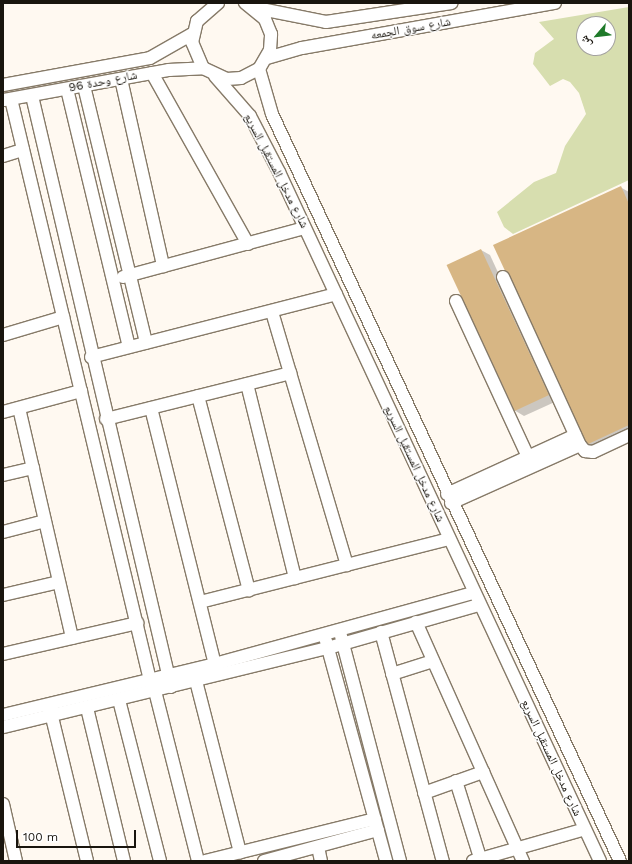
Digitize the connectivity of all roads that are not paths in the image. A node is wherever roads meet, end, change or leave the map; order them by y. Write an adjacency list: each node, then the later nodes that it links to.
1 (202, 3): 6 (street)
2 (218, 3): 6 (street)
3 (452, 3): 5 (street, شارع سوق الجمعه)
4 (555, 3): 8 (street, شارع سوق الجمعه)
5 (250, 5): 8 (street)
6 (197, 21): 7 (street)
7 (192, 34): 9 (street); 14 (street, شارع وحدة 96)
8 (267, 58): 10 (street)
9 (203, 68): 11 (street, شارع وحدة 96); 12 (street)
10 (259, 69): 12 (street); 32 (street, شارع مدخل المستقبل السريع)
11 (152, 73): 13 (street, شارع وحدة 96); 22 (street)
12 (215, 76): 21 (street, شارع مدخل المستقبل السريع)
13 (121, 79): 15 (street, شارع وحدة 96); 23 (street)
14 (3, 85)
15 (84, 86): 16 (street, شارع وحدة 96); 24 (street)
16 (67, 89): 17 (street, شارع وحدة 96); 26 (street)
17 (32, 96): 18 (street, شارع وحدة 96); 36 (street)
18 (7, 100): 19 (street)
19 (23, 150): 20 (street); 30 (street)
20 (3, 156)
21 (305, 228): 22 (street); 27 (street, شارع مدخل المستقبل السريع)
22 (248, 244): 23 (street)
23 (164, 266): 24 (street)
24 (130, 275): 26 (street); 33 (street)
25 (503, 277): 46 (street)
26 (113, 280): 35 (street)
27 (336, 294): 29 (street); 34 (street, شارع مدخل المستقبل السريع)
28 (456, 301): 47 (street)
29 (272, 312): 33 (street); 37 (street)
30 (63, 317): 31 (street); 39 (street)
31 (3, 335)
32 (375, 337): 34 (street); 50 (street, شارع مدخل المستقبل السريع)
33 (146, 343): 35 (street)
34 (359, 345): 53 (street, شارع مدخل المستقبل السريع)
35 (129, 347): 36 (street)
36 (91, 357): 44 (street)
37 (290, 373): 38 (street); 54 (street)
38 (247, 384): 40 (street); 55 (street)
39 (81, 391): 41 (street); 63 (street)
40 (198, 396): 42 (street); 57 (street)
41 (19, 408): 43 (street); 48 (street)
42 (151, 408): 44 (street); 61 (street)
43 (3, 412)
44 (106, 419): 74 (street)
45 (629, 435): 46 (street)
46 (578, 440): 47 (street); 50 (street)
47 (528, 457): 50 (street)
48 (33, 468): 49 (street); 51 (street)
49 (3, 475)
50 (449, 498): 58 (street, شارع مدخل المستقبل السريع)
51 (45, 521): 52 (street); 56 (street)
52 (3, 532)
53 (448, 539): 54 (street); 60 (street, شارع مدخل المستقبل السريع)
54 (347, 565): 55 (street)
55 (295, 578): 57 (street)
56 (59, 582): 59 (street); 67 (street)
57 (249, 590): 61 (street)
58 (492, 590): 60 (street); 108 (street, شارع مدخل المستقبل السريع)
59 (3, 595)
60 (476, 598): 62 (street); 64 (street); 89 (street, شارع مدخل المستقبل السريع)
61 (200, 602): 72 (street)
62 (416, 622): 65 (street); 71 (street)
63 (137, 623): 67 (street); 76 (street)
64 (340, 631): 66 (street); 68 (street)
65 (380, 632): 68 (street); 73 (street)
66 (325, 636): 69 (street); 72 (street)
67 (72, 638): 70 (street)
68 (343, 644): 69 (street); 82 (street)
69 (328, 648): 75 (street); 83 (street)
70 (3, 654)
71 (433, 661): 73 (street); 84 (street)
72 (215, 664): 74 (street)
73 (392, 674): 86 (street)
74 (169, 681): 75 (street); 76 (street)
75 (196, 681): 92 (street)
76 (153, 685): 77 (street); 79 (street); 99 (street)
77 (119, 700): 78 (street); 98 (street)
78 (87, 708): 79 (street); 97 (street)
79 (50, 710): 80 (street); 81 (street); 96 (street)
80 (3, 715)
81 (3, 727)
82 (366, 735): 83 (street); 104 (street)
83 (353, 738): 88 (street)
84 (483, 772): 85 (street); 91 (street)
85 (456, 781): 86 (street); 94 (street)
86 (424, 793): 105 (street)
87 (3, 804): 95 (street)
88 (376, 824): 90 (street); 92 (street); 103 (street)
89 (585, 829): 91 (street); 107 (street, شارع مدخل المستقبل السريع)
90 (318, 847): 93 (street); 102 (street)
91 (517, 848): 94 (street); 106 (street)
92 (240, 852): 100 (street)
93 (288, 858): 101 (street)
94 (478, 860)
95 (16, 861)
96 (87, 861)
97 (124, 861)
98 (160, 861)
99 (198, 861)
100 (205, 861)
101 (264, 861)
102 (321, 861)
103 (386, 861)
104 (400, 861)
105 (443, 861)
106 (523, 861)
107 (600, 861)
108 (620, 861)

